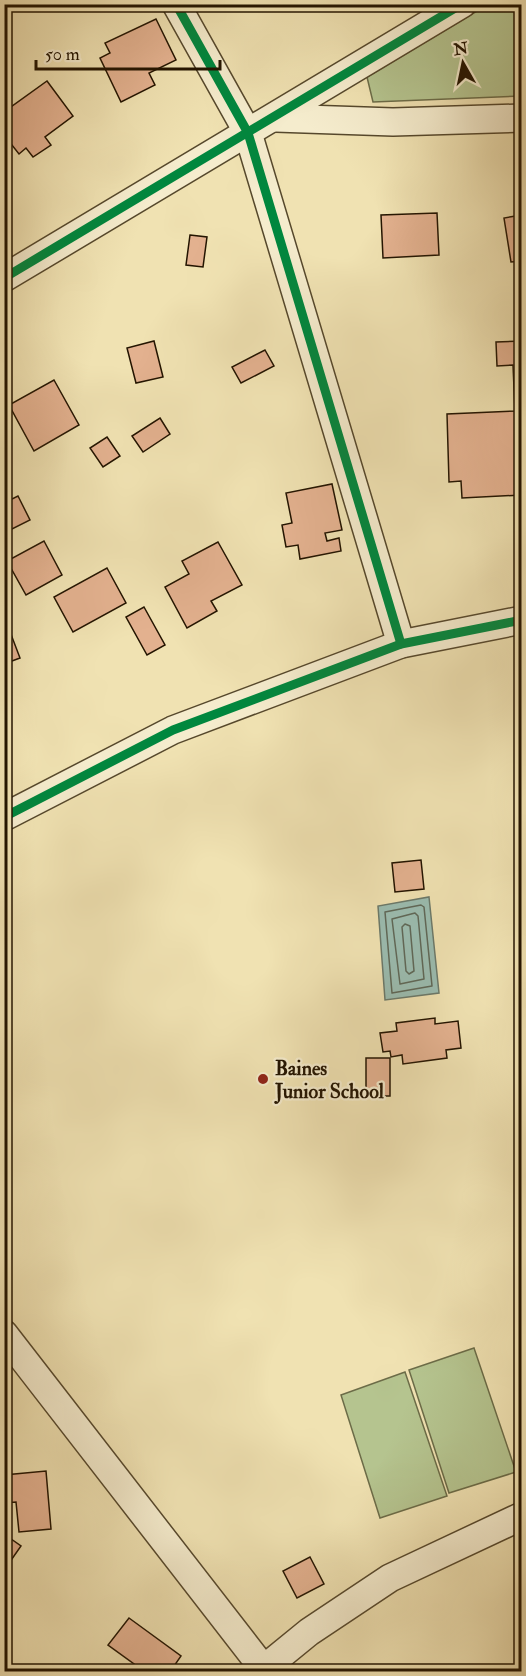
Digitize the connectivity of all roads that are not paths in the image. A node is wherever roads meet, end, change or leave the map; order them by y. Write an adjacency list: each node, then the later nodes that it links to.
1 (176, 4): 5 (street)
2 (462, 4): 3 (street)
3 (276, 118): 4 (street); 5 (street)
4 (522, 118)
5 (248, 133): 6 (street); 8 (street)
6 (4, 278)
7 (522, 620): 8 (street)
8 (401, 644): 9 (street)
9 (4, 816)
10 (6, 1338): 12 (street)
11 (522, 1516): 12 (street)
12 (263, 1670)

